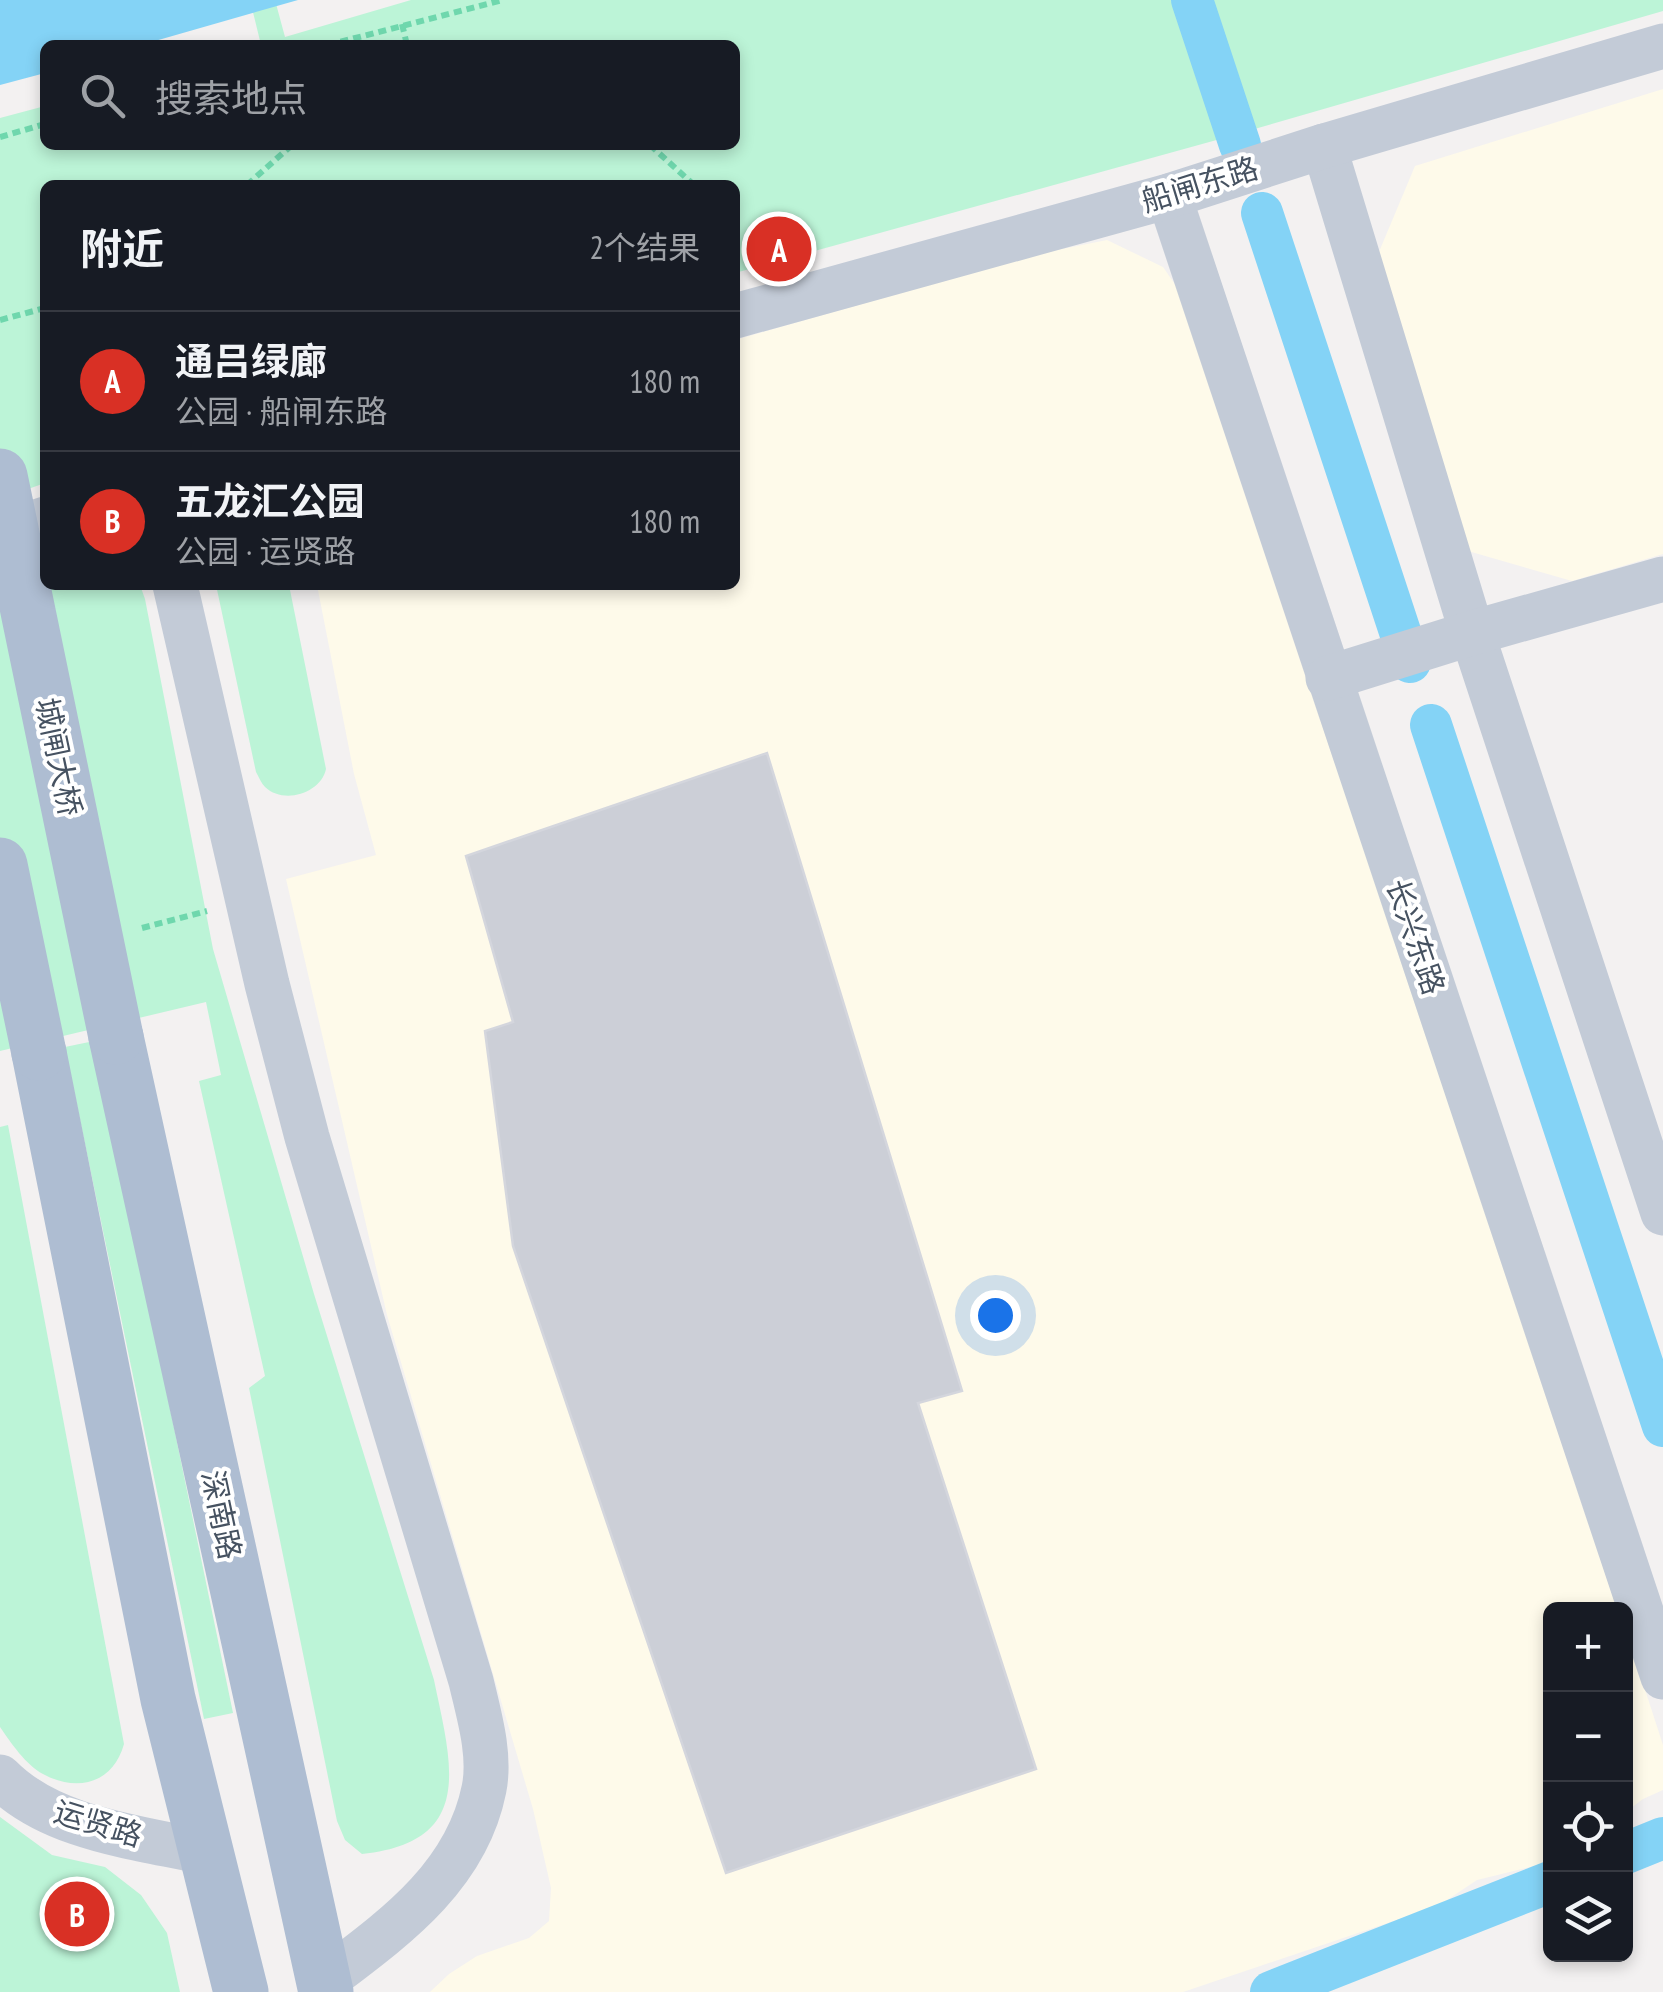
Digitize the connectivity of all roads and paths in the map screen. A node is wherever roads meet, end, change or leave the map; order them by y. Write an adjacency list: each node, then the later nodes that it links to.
1 (503, 0): 2 (path)
2 (402, 24): 3 (path); 4 (path)
3 (346, 40)
4 (406, 40)
5 (1663, 46): 8 (street, 船闸东路)
6 (40, 125): 7 (path)
7 (0, 137)
8 (1324, 146): 13 (street, 船闸东路); 22 (street)
9 (286, 150): 11 (path)
10 (656, 150): 12 (path)
11 (253, 180)
12 (688, 180)
13 (1170, 196): 15 (street, 船闸东路); 23 (street, 长兴东路)
14 (40, 309): 16 (path)
15 (740, 315)
16 (0, 320)
17 (0, 476): 25 (main road, 城闸大桥, bridge)
18 (40, 521): 19 (street)
19 (0, 534)
20 (1663, 579): 22 (street)
21 (176, 590): 30 (street)
22 (1472, 632): 23 (street); 26 (street)
23 (1328, 678): 27 (street, 长兴东路)
24 (0, 864): 29 (main road, bridge)
25 (116, 1037): 30 (main road, 深南路)
26 (1663, 1212)
27 (1663, 1676)
28 (0, 1778): 29 (street, 运贤路)
29 (204, 1852): 31 (main road)
30 (324, 1987)
31 (240, 1992)

